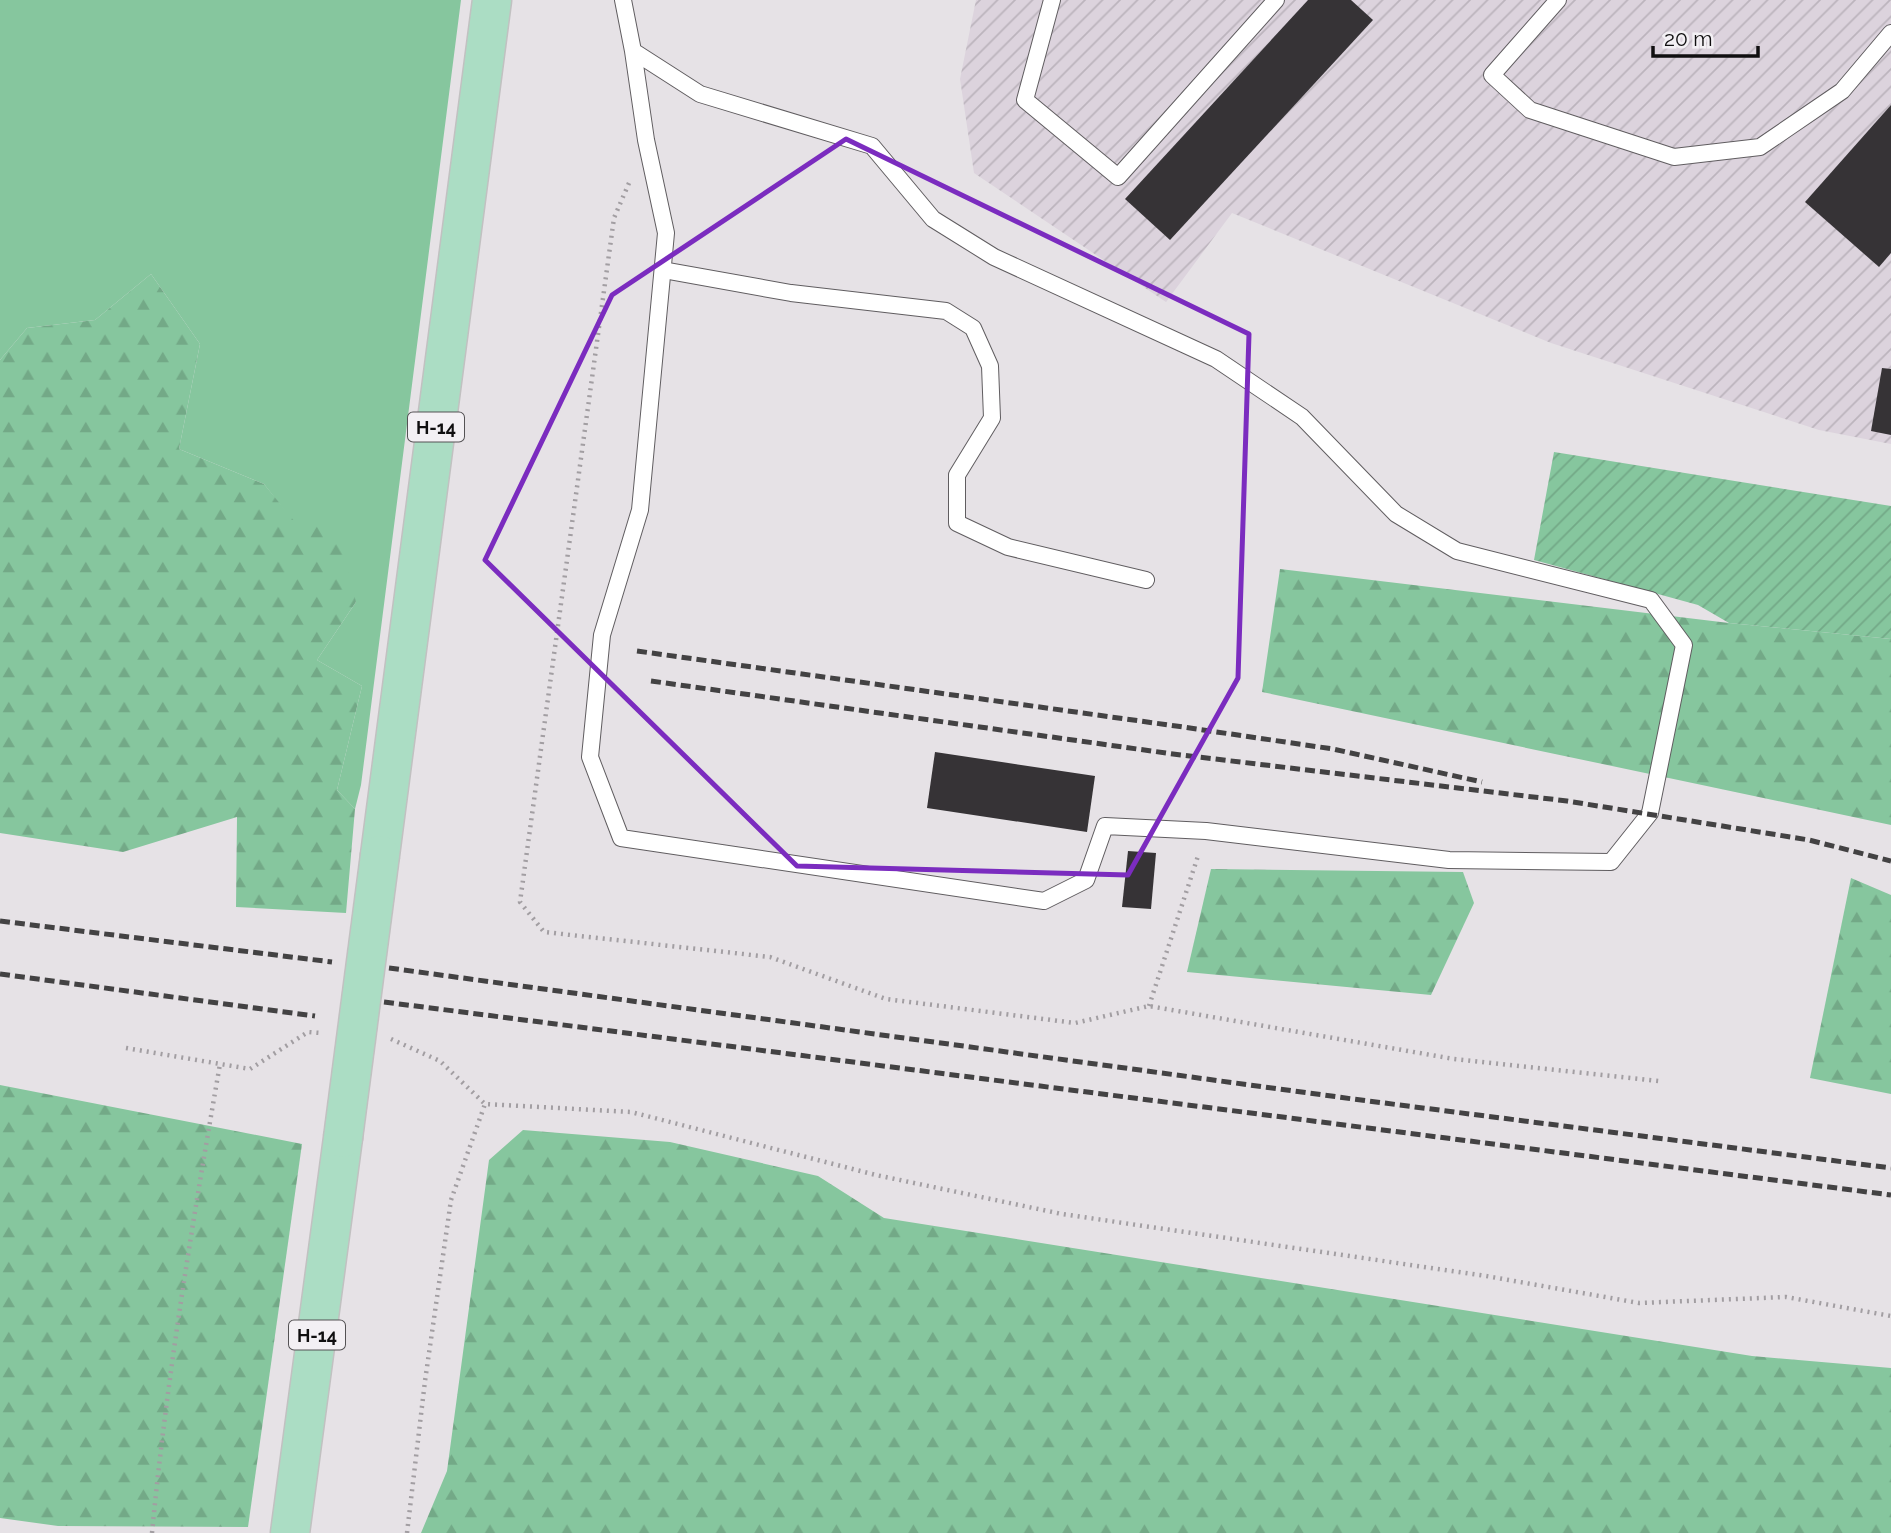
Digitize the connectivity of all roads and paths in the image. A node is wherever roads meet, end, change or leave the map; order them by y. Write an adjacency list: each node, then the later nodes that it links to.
1 (492, 0): 21 (main road, Н-14, bridge)
2 (623, 0): 7 (lane)
3 (1052, 0): 4 (lane)
4 (1276, 0)
5 (1558, 0): 6 (lane)
6 (1891, 33)
7 (634, 51): 8 (lane); 11 (lane)
8 (646, 140): 9 (lane); 12 (path)
9 (663, 270): 10 (lane); 11 (lane)
10 (1146, 580)
11 (1206, 831): 12 (path)
12 (1149, 1006): 17 (path)
13 (321, 1033): 16 (path)
14 (391, 1039): 18 (path)
15 (126, 1048): 16 (path)
16 (220, 1064): 20 (path)
17 (1659, 1081)
18 (485, 1104): 19 (path); 22 (path)
19 (1891, 1315)
20 (152, 1533)
21 (290, 1533)
22 (407, 1533)

